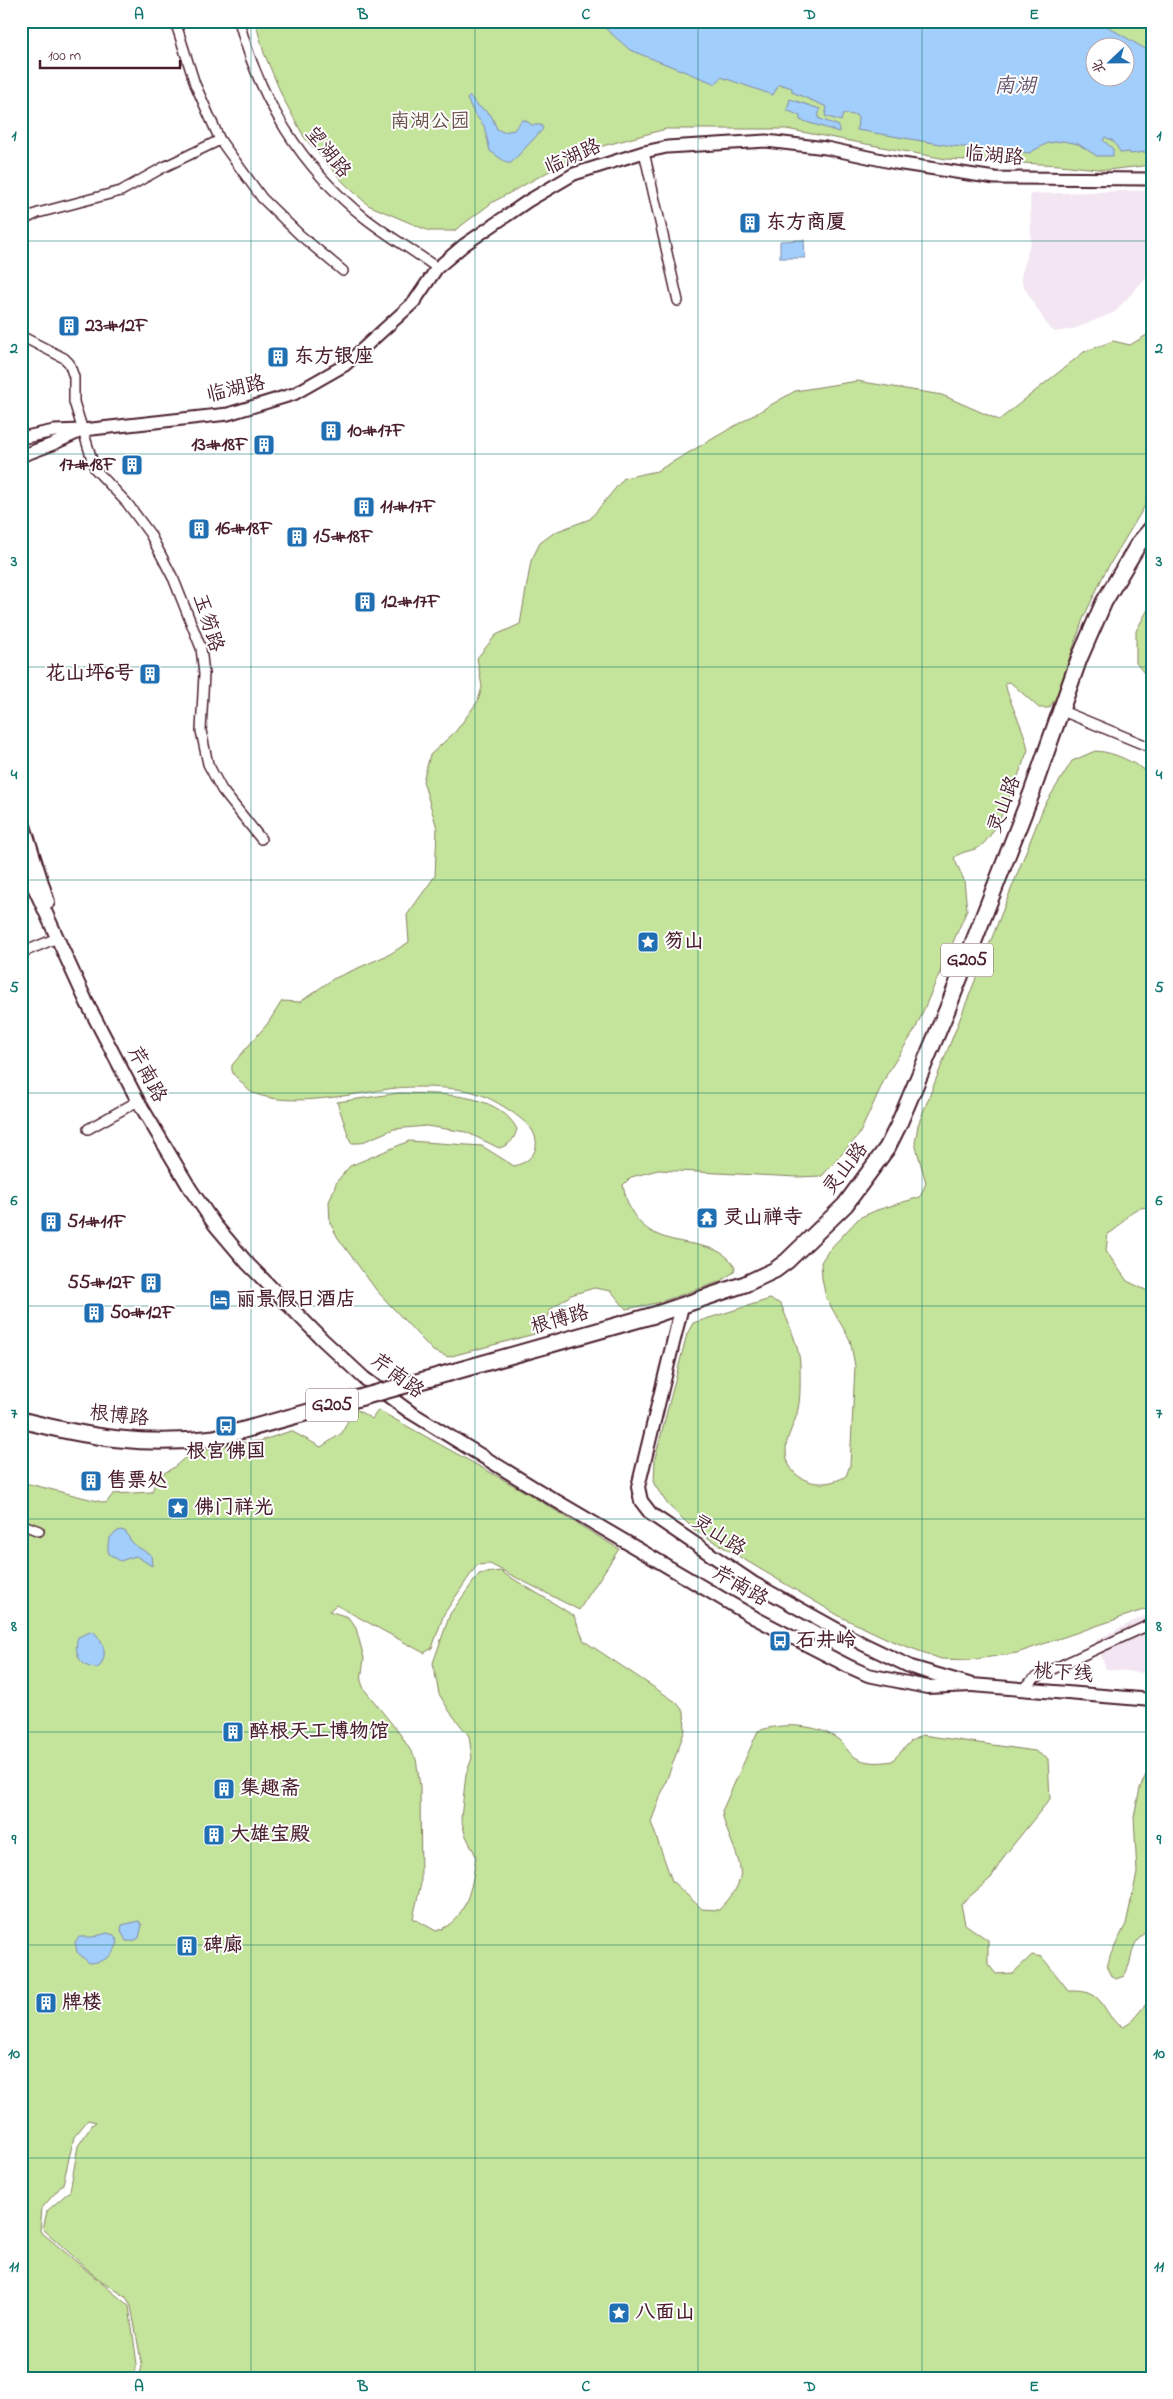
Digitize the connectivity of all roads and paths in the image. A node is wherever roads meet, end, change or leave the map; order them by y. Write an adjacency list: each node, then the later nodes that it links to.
1 (175, 21): 3 (street)
2 (240, 21): 7 (street, 望湖路)
3 (220, 140): 6 (street); 8 (street)
4 (644, 152): 5 (street, 临湖路); 7 (street, 临湖路); 9 (street)
5 (1152, 179)
6 (21, 221)
7 (437, 268): 11 (street, 临湖路)
8 (342, 271)
9 (678, 301)
10 (21, 336): 11 (street, 玉笏路)
11 (83, 430): 12 (street); 13 (street); 18 (street, 玉笏路)
12 (21, 438)
13 (21, 456)
14 (1152, 528): 15 (highway, 灵山路 / G205)
15 (1060, 710): 16 (street); 24 (highway, 灵山路 / G205)
16 (1152, 748)
17 (21, 816): 20 (main road)
18 (261, 839)
19 (21, 848): 20 (main road, 芹南路)
20 (57, 938): 21 (street); 22 (main road, 芹南路)
21 (21, 953)
22 (138, 1102): 23 (street); 29 (main road, 芹南路)
23 (88, 1129)
24 (682, 1306): 25 (highway, 根博路 / G205, bridge); 29 (main road, 灵山路)
25 (21, 1420)
26 (21, 1524): 27 (street)
27 (39, 1531)
28 (1149, 1625): 30 (street)
29 (972, 1685): 30 (main road, 桃下线)
30 (1024, 1690): 31 (main road, 桃下线)
31 (1152, 1700)

